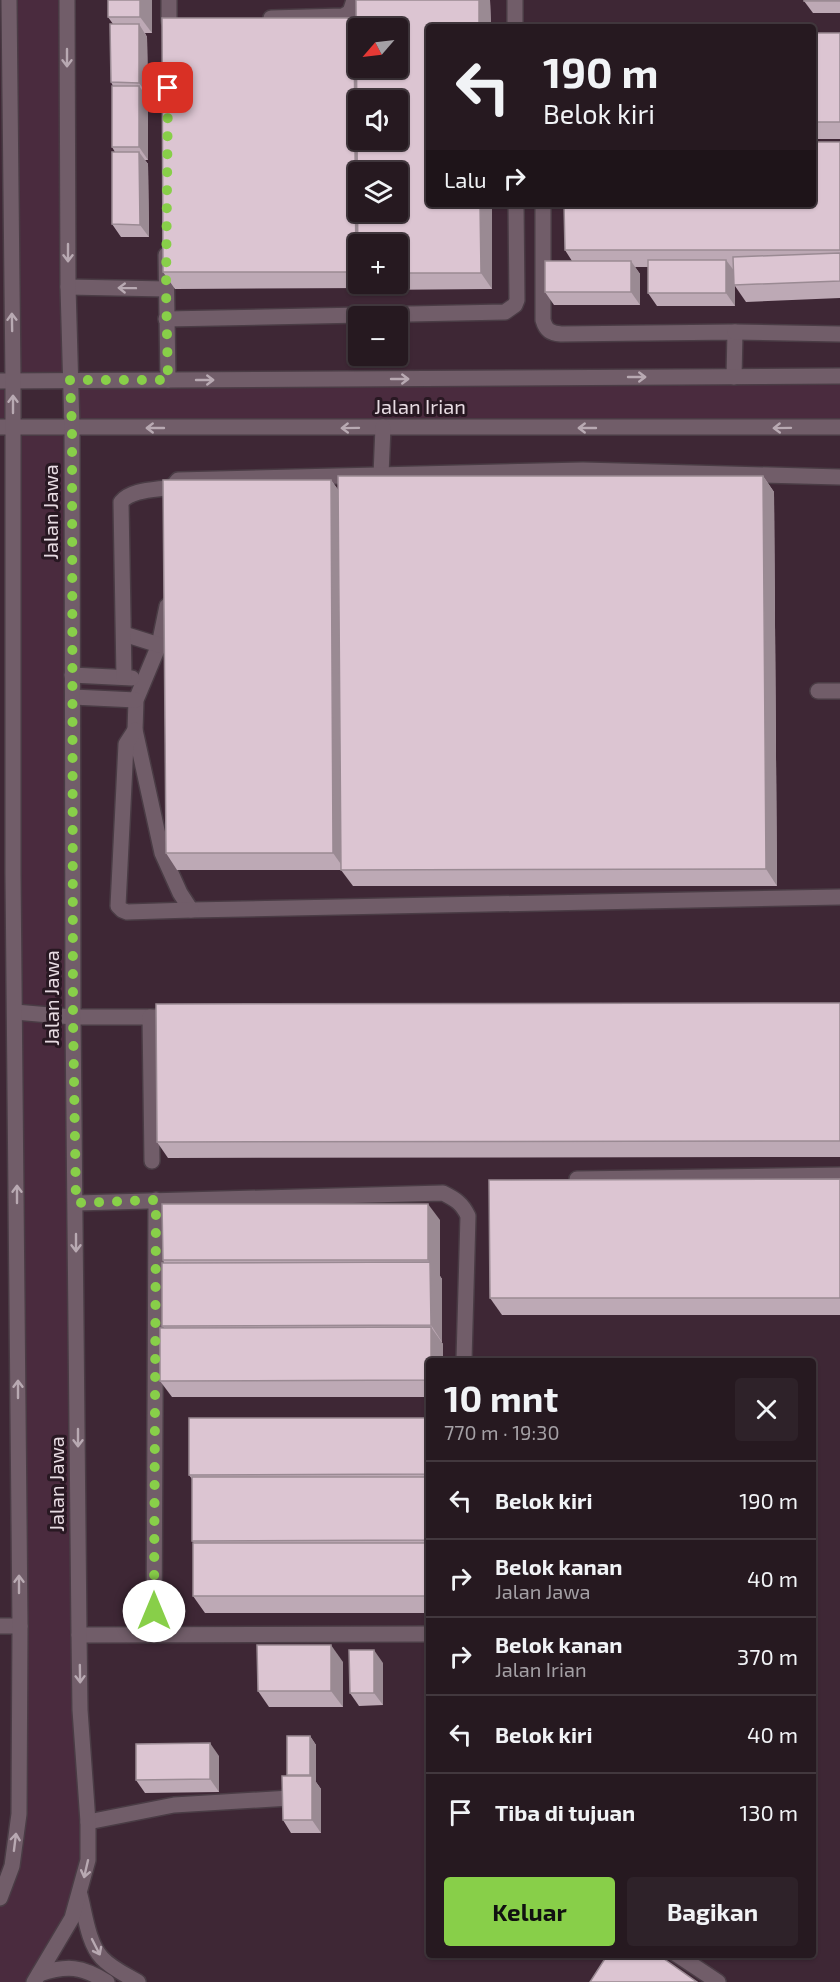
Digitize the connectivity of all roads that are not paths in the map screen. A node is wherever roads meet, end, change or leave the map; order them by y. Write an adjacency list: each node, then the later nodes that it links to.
1 (9, 0): 21 (street, Jalan Jawa, one-way to 1)
2 (67, 0): 12 (street, Jalan Jawa, one-way to 12)
3 (169, 0): 8 (street)
4 (354, 0): 6 (street)
5 (515, 0): 7 (street)
6 (262, 18)
7 (515, 24)
8 (173, 25)
9 (516, 207): 14 (street)
10 (543, 207): 15 (street)
11 (166, 242): 13 (street)
12 (68, 287): 13 (street, one-way to 12); 19 (street, Jalan Jawa)
13 (166, 289): 14 (street)
14 (166, 319): 20 (street)
15 (735, 332): 16 (street); 18 (street)
16 (840, 334)
17 (840, 376): 18 (street, Jalan Irian)
18 (734, 377): 20 (street, Jalan Irian, one-way to 18)
19 (70, 380): 20 (street, Jalan Irian); 21 (street, Jalan Irian); 25 (street, Jalan Jawa)
20 (168, 380)
21 (6, 381): 22 (street, Jalan Jawa, one-way to 21)
22 (6, 427): 25 (street, Jalan Irian); 28 (street, Jalan Jawa)
23 (383, 427): 24 (street, Jalan Irian, one-way to 23); 25 (street, Jalan Irian, one-way to 25); 26 (street)
24 (840, 427)
25 (72, 428): 32 (street, Jalan Jawa)
26 (381, 475): 27 (street); 30 (street)
27 (840, 477)
28 (6, 541): 40 (street, Jalan Jawa)
29 (167, 591): 31 (street)
30 (124, 634): 31 (street); 33 (street)
31 (159, 645): 34 (street)
32 (72, 675): 33 (street); 37 (street, Jalan Jawa)
33 (124, 677): 34 (street)
34 (144, 680): 38 (street)
35 (818, 691): 36 (street)
36 (840, 691)
37 (72, 697): 38 (street); 44 (street, Jalan Jawa)
38 (136, 700): 39 (street)
39 (135, 730): 42 (street); 42 (street)
40 (7, 874): 43 (street, Jalan Jawa)
41 (840, 897): 42 (street)
42 (191, 910)
43 (15, 1012): 44 (street); 54 (street, Jalan Jawa, one-way to 43)
44 (73, 1017): 45 (street); 51 (street, Jalan Jawa)
45 (150, 1017): 46 (street); 47 (street)
46 (186, 1017)
47 (152, 1161)
48 (840, 1175): 49 (street)
49 (577, 1179)
50 (156, 1200): 51 (street); 52 (street); 55 (street)
51 (76, 1203): 57 (street, Jalan Jawa, one-way to 57)
52 (464, 1358)
53 (0, 1626): 54 (street)
54 (20, 1626): 61 (street, Jalan Jawa, one-way to 54)
55 (154, 1634): 56 (street); 57 (street)
56 (426, 1634)
57 (79, 1635): 59 (street, Jalan Jawa, one-way to 59)
58 (290, 1798): 59 (street)
59 (88, 1822): 60 (street, Jalan Jawa, one-way to 60)
60 (80, 1895): 63 (street, Jalan Jawa); 65 (street, one-way to 65)
61 (0, 1898)
62 (682, 1958): 66 (street)
63 (37, 1978): 64 (street)
64 (107, 1982)
65 (138, 1982)
66 (718, 1982)

